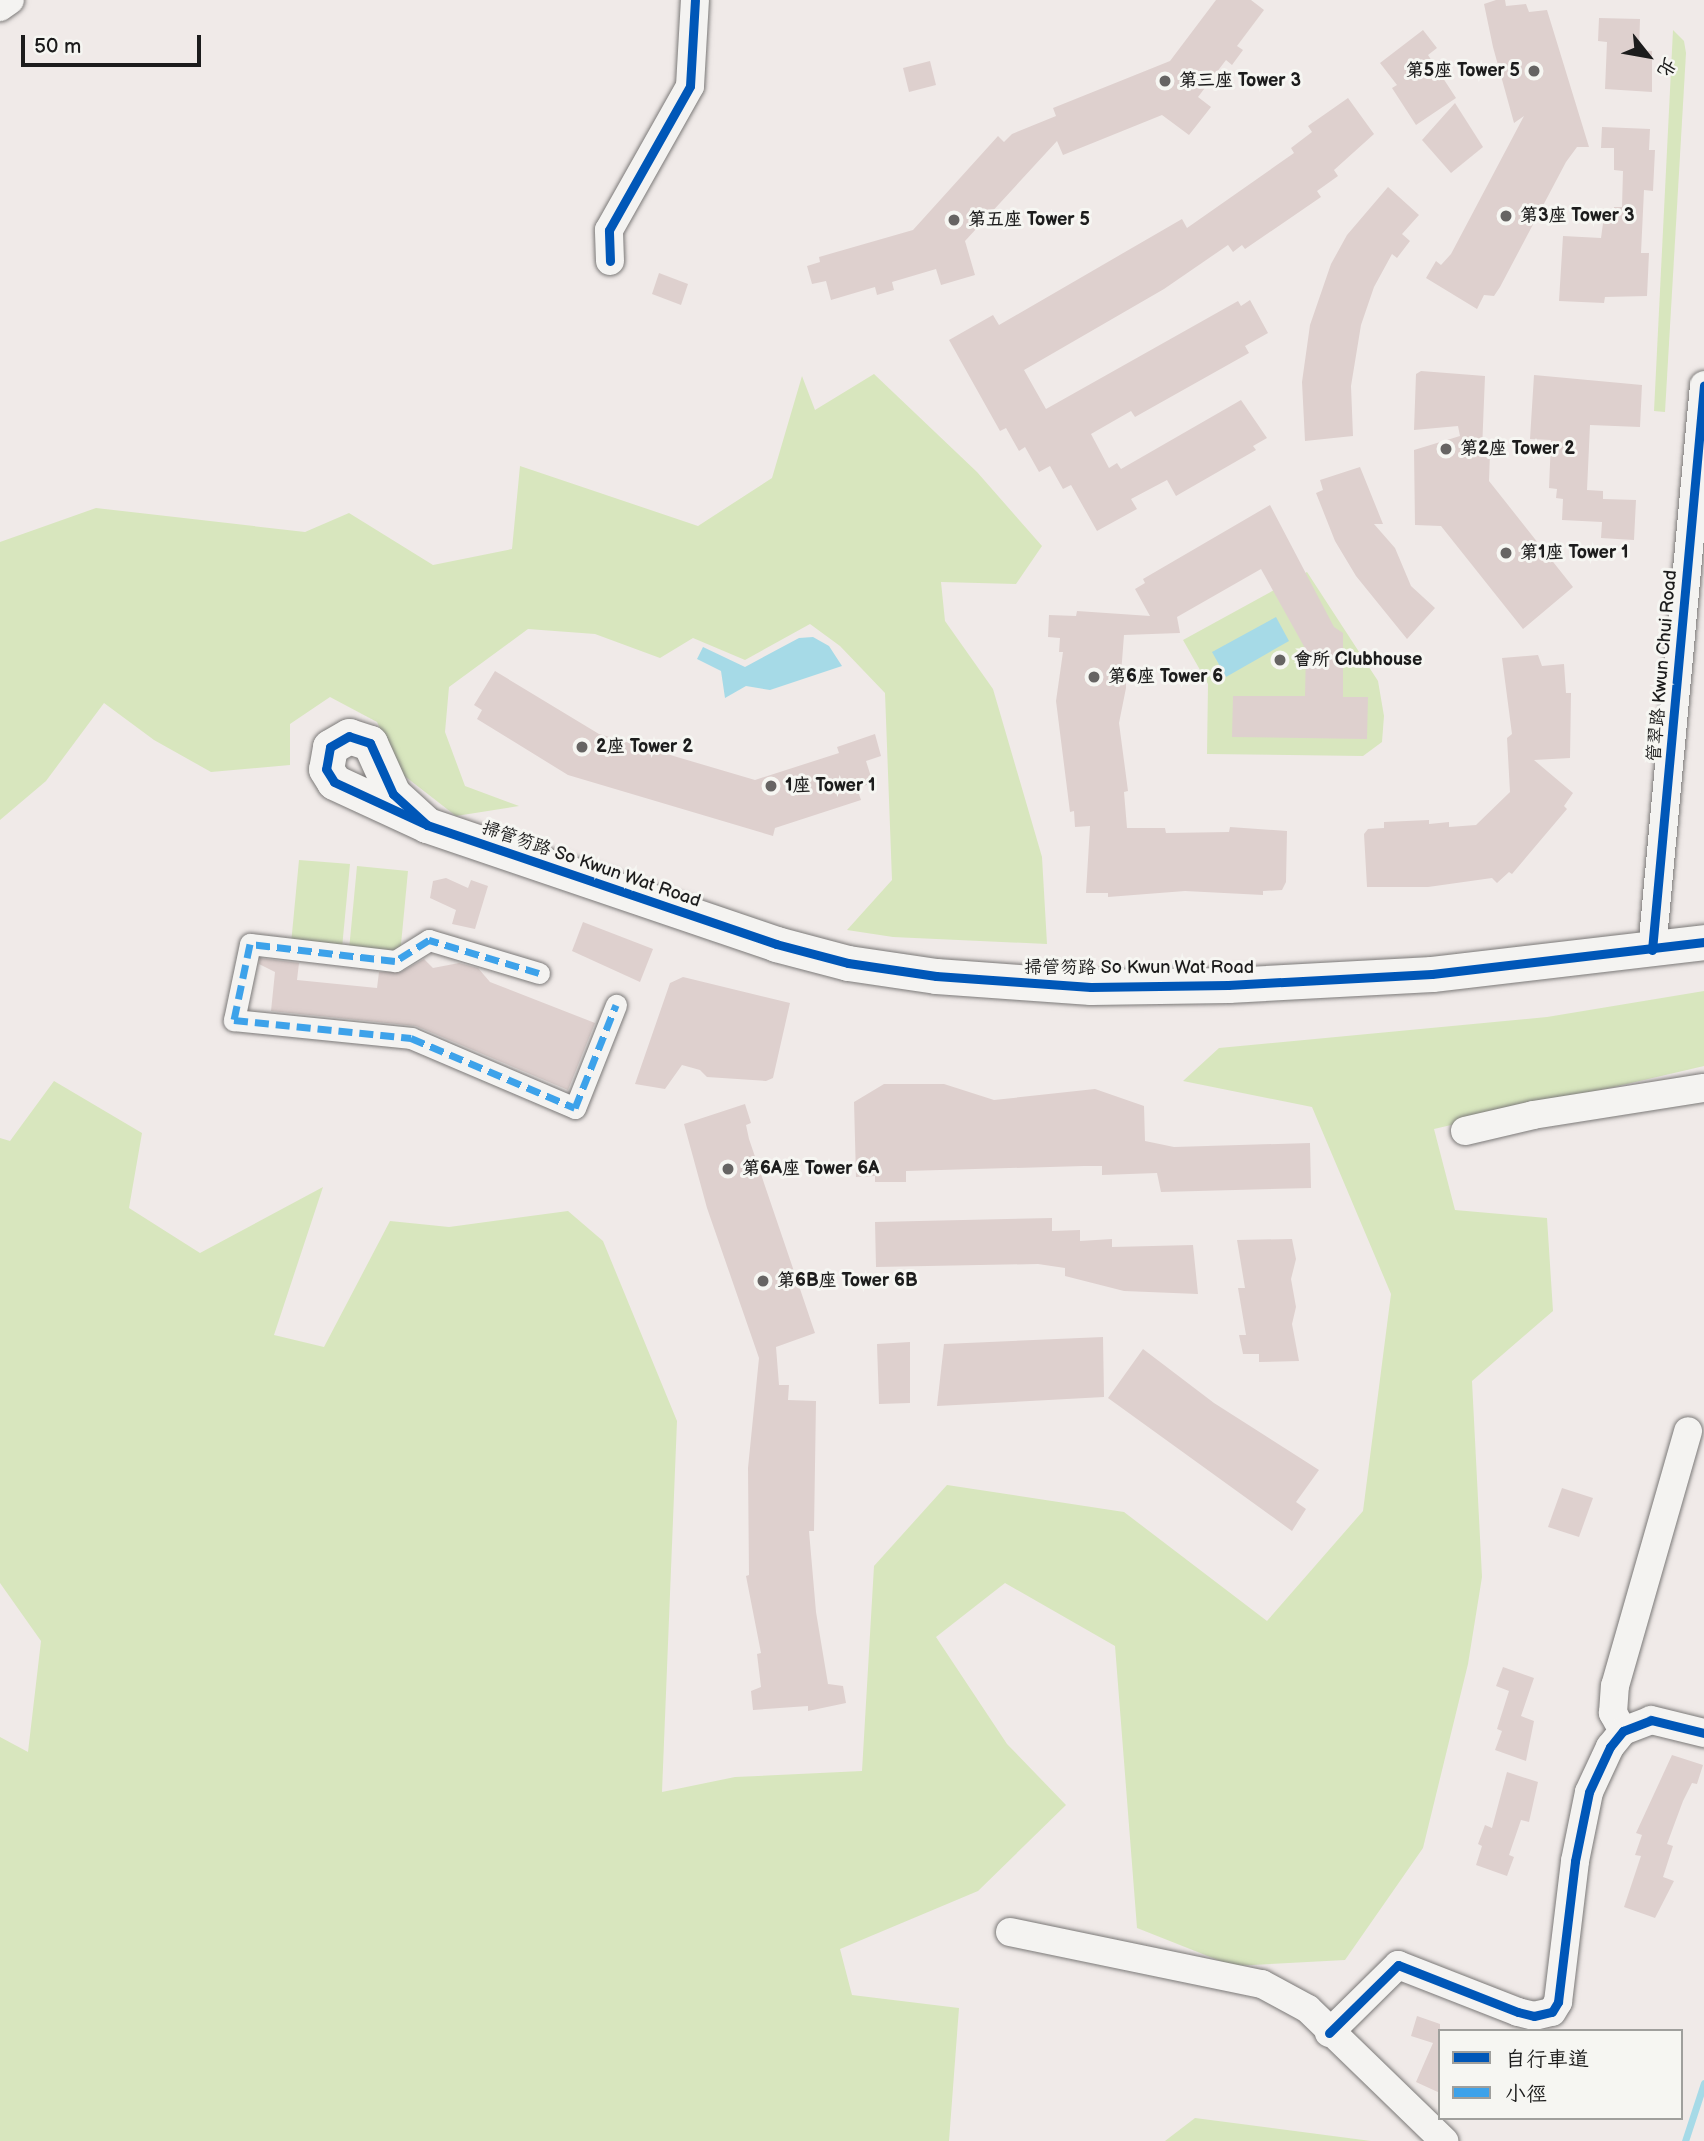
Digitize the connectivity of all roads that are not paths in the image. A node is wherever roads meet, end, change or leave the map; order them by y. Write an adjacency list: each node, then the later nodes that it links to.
1 (10, 0): 3 (street)
2 (695, 0): 4 (street)
3 (0, 7)
4 (610, 261)
5 (1704, 385): 8 (street, 管翠路 Kwun Chui Road)
6 (427, 825): 8 (street, 掃管笏路 So Kwun Wat Road)
7 (1704, 942): 8 (street, 掃管笏路 So Kwun Wat Road)
8 (1651, 950)
9 (539, 973): 10 (street)
10 (616, 1005)
11 (1704, 1088): 12 (street)
12 (1465, 1131)
13 (1688, 1431): 14 (street)
14 (1623, 1731): 15 (street); 17 (street)
15 (1704, 1733)
16 (1010, 1932): 17 (street)
17 (1329, 2033): 18 (street)
18 (1444, 2141)

